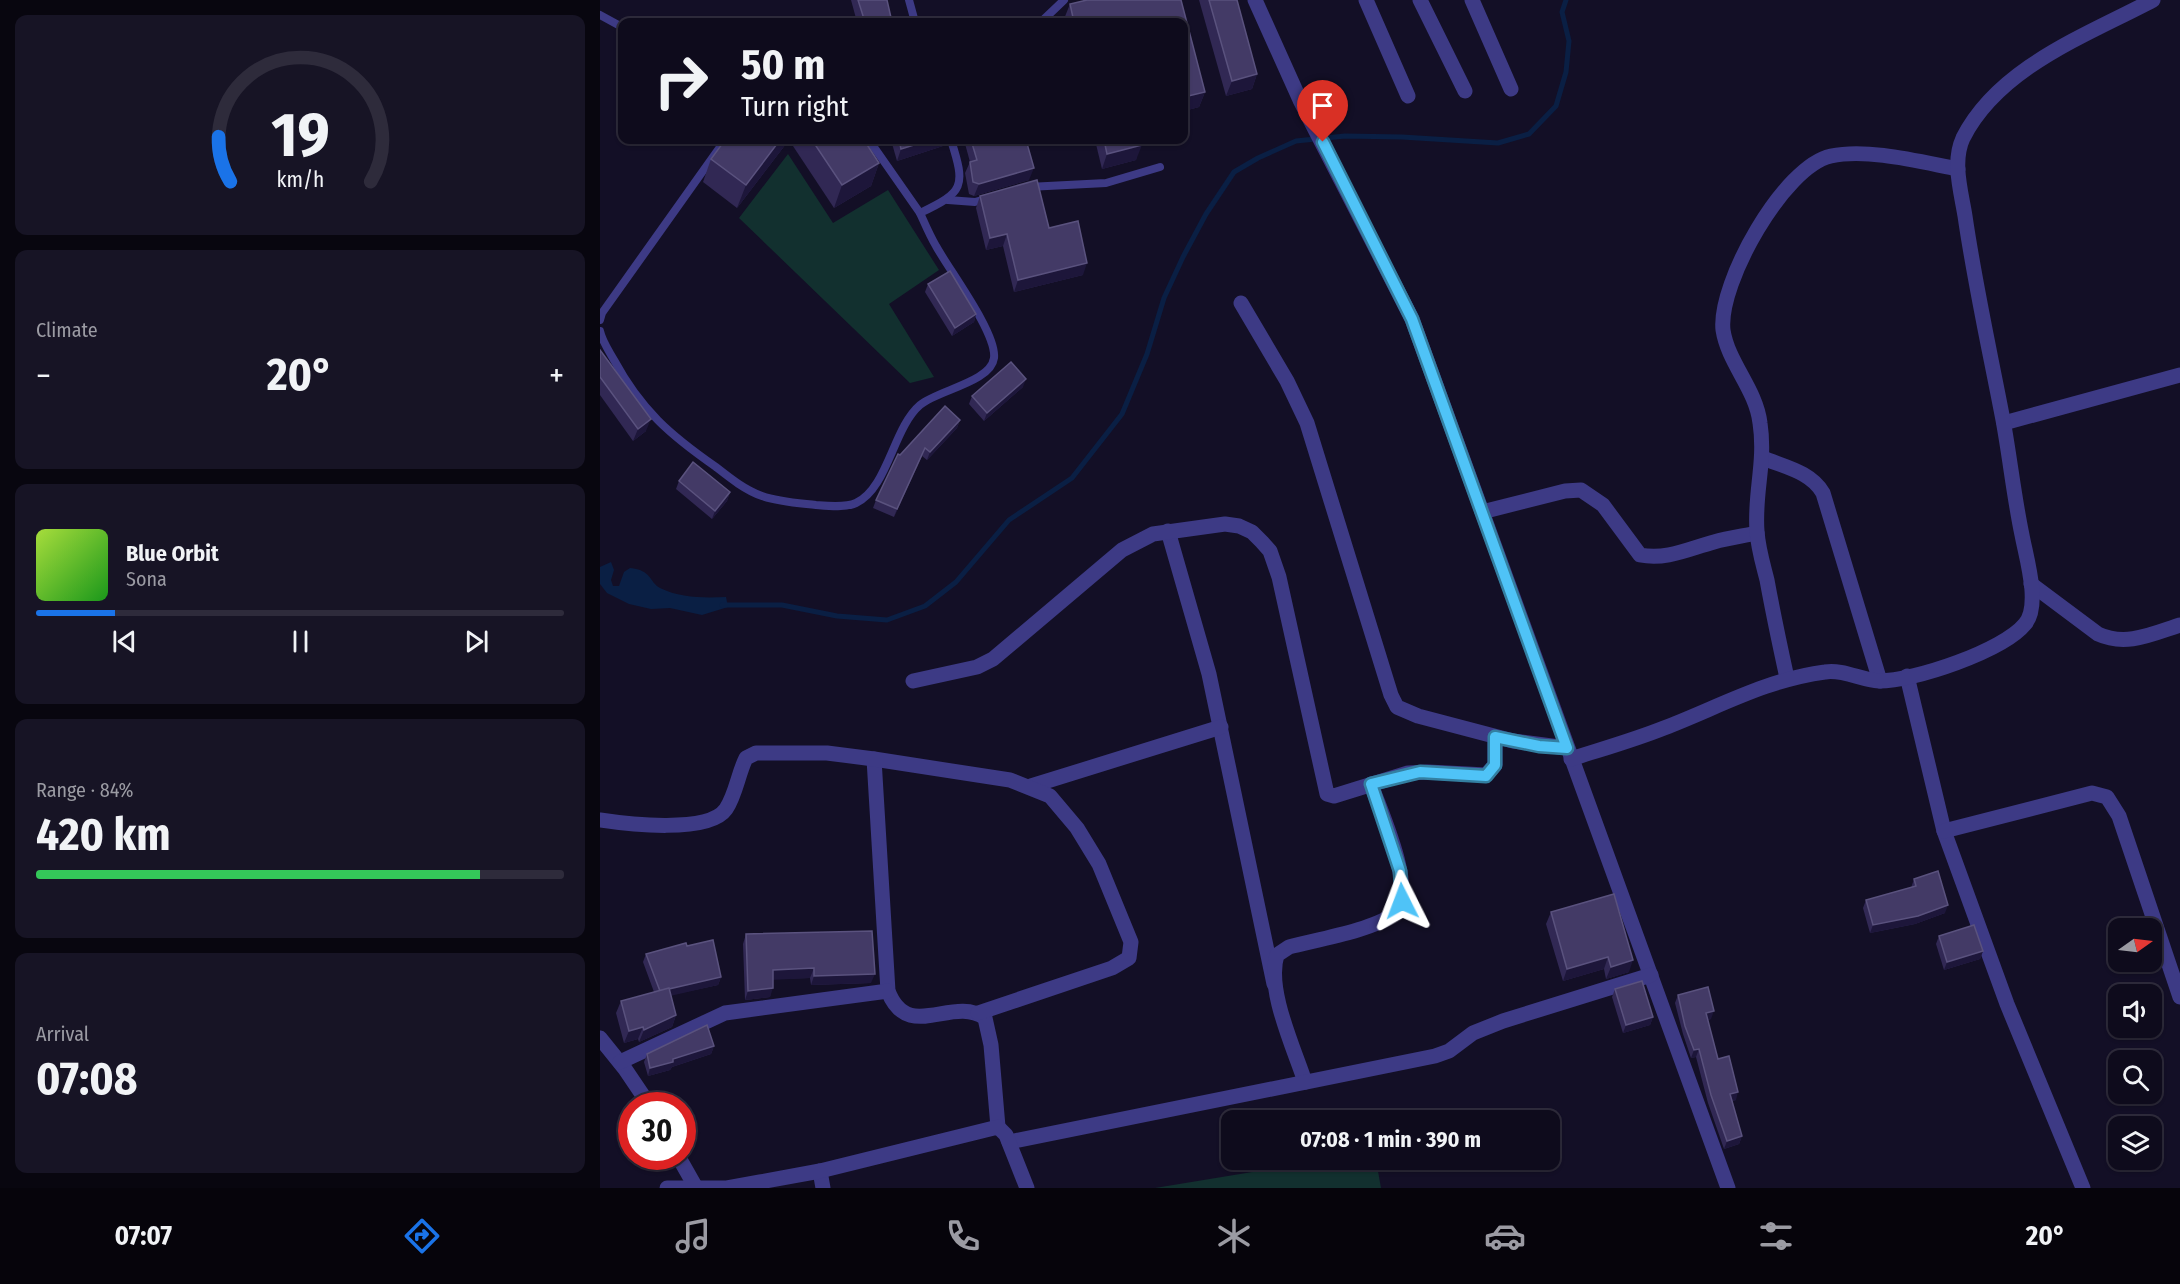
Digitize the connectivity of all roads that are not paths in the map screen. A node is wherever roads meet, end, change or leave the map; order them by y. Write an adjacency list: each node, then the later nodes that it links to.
1 (909, 0): 9 (lane)
2 (1064, 0): 10 (lane)
3 (1255, 0): 30 (street)
4 (1366, 0): 14 (street)
5 (1420, 0): 13 (street)
6 (1472, 0): 12 (street)
7 (2153, 0): 19 (street)
8 (600, 15): 11 (lane)
9 (914, 18)
10 (1045, 18)
11 (618, 25)
12 (1511, 89)
13 (1465, 91)
14 (1408, 96)
15 (722, 144): 25 (lane)
16 (872, 144): 23 (lane)
17 (952, 144): 22 (lane)
18 (1160, 167): 20 (lane)
19 (1958, 169): 28 (street); 29 (street)
20 (1021, 188)
21 (995, 196): 22 (lane)
22 (948, 200): 23 (lane)
23 (920, 213): 26 (lane)
24 (1241, 303): 40 (street)
25 (600, 320)
26 (600, 332)
27 (2180, 375): 28 (street)
28 (2004, 423): 33 (street)
29 (1764, 458): 32 (street); 38 (street)
30 (1482, 512): 32 (street); 41 (street)
31 (1168, 531): 37 (street); 39 (street); 43 (street)
32 (1757, 533): 36 (street)
33 (2031, 584): 34 (street); 35 (street)
34 (2180, 625)
35 (1907, 676): 38 (street); 46 (street)
36 (1787, 678): 38 (street); 41 (street)
37 (913, 681)
38 (1880, 681)
39 (1221, 727): 44 (street); 48 (street)
40 (1495, 737): 41 (street); 43 (street)
41 (1569, 753): 47 (street)
42 (874, 759): 44 (street); 45 (street); 49 (street)
43 (1371, 784): 48 (street)
44 (1031, 786): 51 (street)
45 (600, 820)
46 (1944, 831): 50 (street); 65 (street)
47 (1651, 975): 54 (street); 64 (street)
48 (1274, 984): 54 (street)
49 (888, 991): 51 (street); 53 (street)
50 (2180, 997)
51 (978, 1013): 56 (street)
52 (600, 1038): 53 (street)
53 (620, 1062): 55 (street)
54 (1305, 1082): 57 (street)
55 (640, 1092)
56 (998, 1127): 57 (street); 59 (street)
57 (1009, 1142): 63 (street)
58 (686, 1170): 60 (street)
59 (820, 1171): 60 (street); 62 (street)
60 (695, 1186): 61 (street)
61 (667, 1188)
62 (823, 1188)
63 (1027, 1188)
64 (1728, 1188)
65 (2083, 1188)

